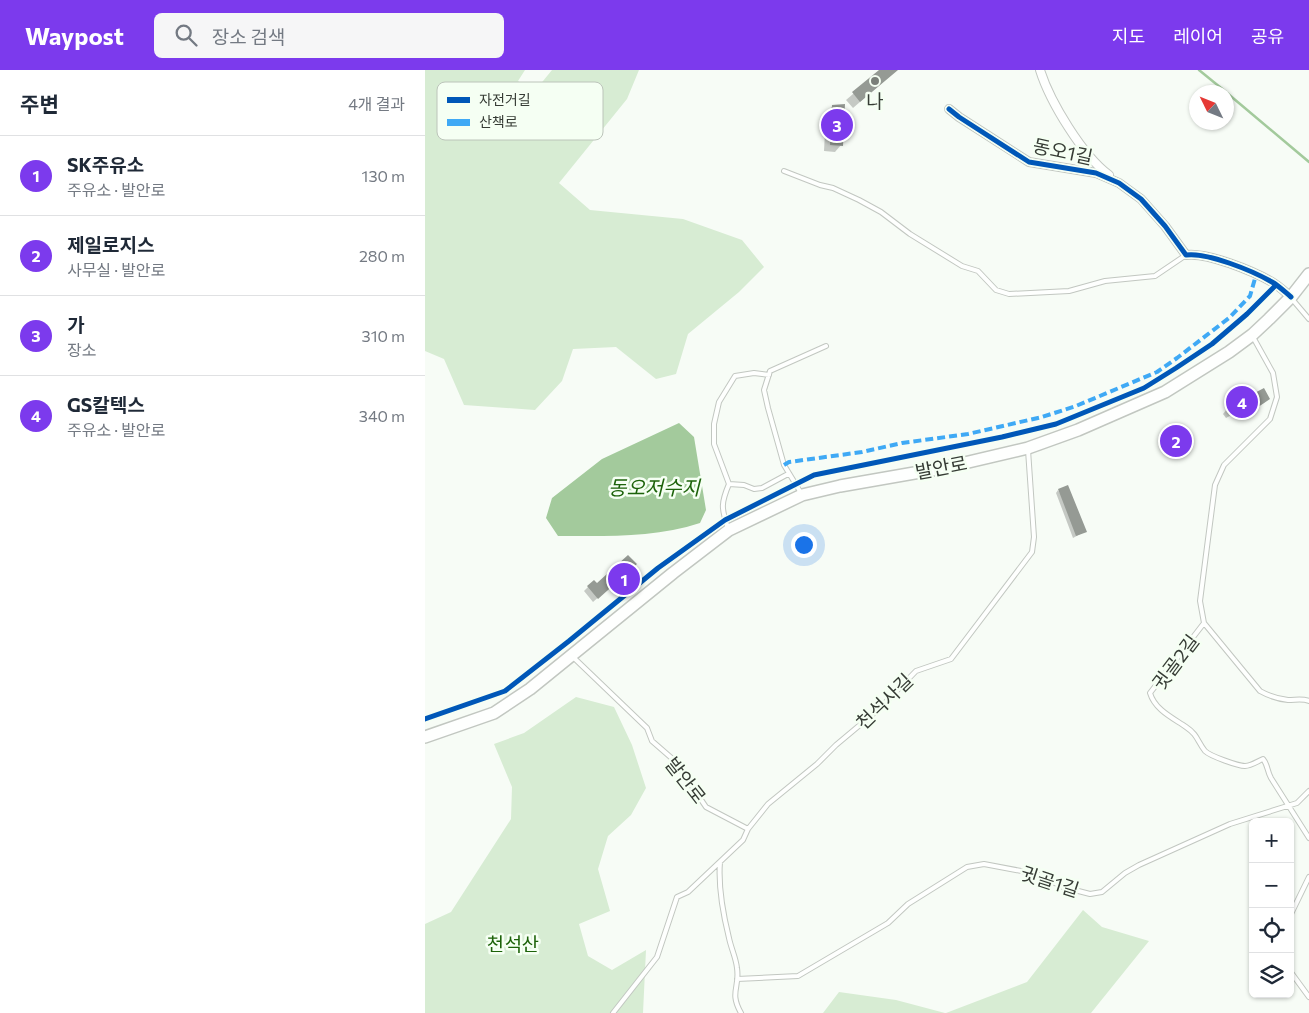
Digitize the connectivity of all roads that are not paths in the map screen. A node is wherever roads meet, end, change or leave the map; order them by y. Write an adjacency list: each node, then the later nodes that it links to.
1 (1040, 70): 4 (street)
2 (949, 108): 4 (street, 동오1길)
3 (783, 171): 5 (lane)
4 (1119, 183): 5 (street, 동오1길)
5 (1186, 255): 7 (street)
6 (1309, 274): 7 (main road, 발안로)
7 (1291, 297): 8 (lane); 9 (main road, 발안로)
8 (1309, 319)
9 (1252, 335): 12 (main road, 발안로); 17 (lane, 귓골2길)
10 (826, 346): 11 (lane)
11 (769, 375): 13 (lane); 14 (lane)
12 (1028, 448): 15 (main road, 발안로); 23 (lane, 천석사길)
13 (788, 474): 14 (lane); 15 (lane)
14 (729, 484): 16 (lane)
15 (802, 495): 16 (main road, 발안로)
16 (729, 530): 18 (main road, 발안로)
17 (1204, 624): 19 (lane); 22 (lane, 귓골2길)
18 (571, 656): 20 (main road, 발안로); 23 (lane, 발안로)
19 (1309, 701)
20 (425, 737)
21 (1309, 791): 22 (lane, 귓골1길)
22 (1289, 806): 24 (lane, 귓골2길); 29 (lane, 귓골1길)
23 (748, 829): 25 (lane, 천석사길)
24 (1309, 838)
25 (720, 861): 29 (lane); 31 (lane, 천석사길)
26 (1309, 877): 27 (lane)
27 (1294, 908)
28 (1294, 977): 30 (lane)
29 (737, 979): 32 (lane)
30 (1309, 997)
31 (613, 1013)
32 (741, 1013)

